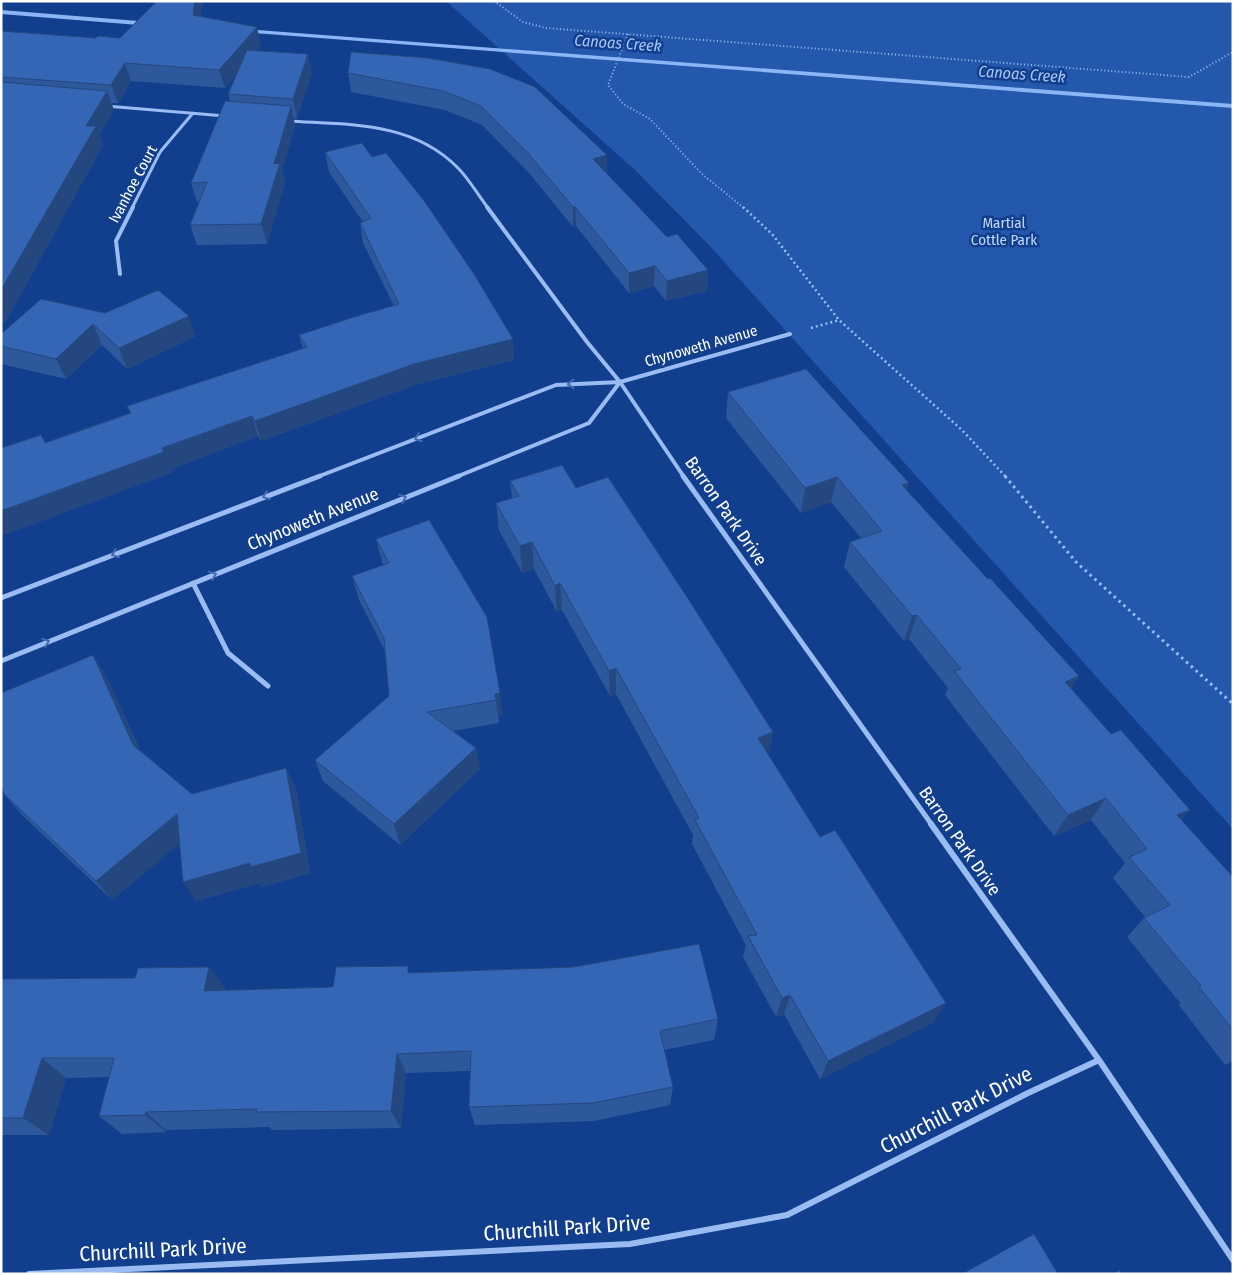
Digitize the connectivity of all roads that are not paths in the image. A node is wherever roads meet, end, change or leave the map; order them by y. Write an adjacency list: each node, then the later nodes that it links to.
1 (97, 105): 2 (street)
2 (193, 113): 3 (street); 5 (street, Ivanhoe Court)
3 (231, 116)
4 (279, 120): 7 (street, Barron Park Drive)
5 (120, 274)
6 (790, 334): 7 (street, Chynoweth Avenue)
7 (620, 382): 8 (street, Chynoweth Avenue, one-way to 7); 9 (street, Chynoweth Avenue, one-way to 9); 12 (street, Barron Park Drive)
8 (193, 583): 10 (street, Chynoweth Avenue, one-way to 8); 11 (street)
9 (1, 598)
10 (1, 660)
11 (268, 686)
12 (1099, 1060): 13 (street, Barron Park Drive); 14 (street, Churchill Park Drive)
13 (1233, 1260)
14 (29, 1274)

